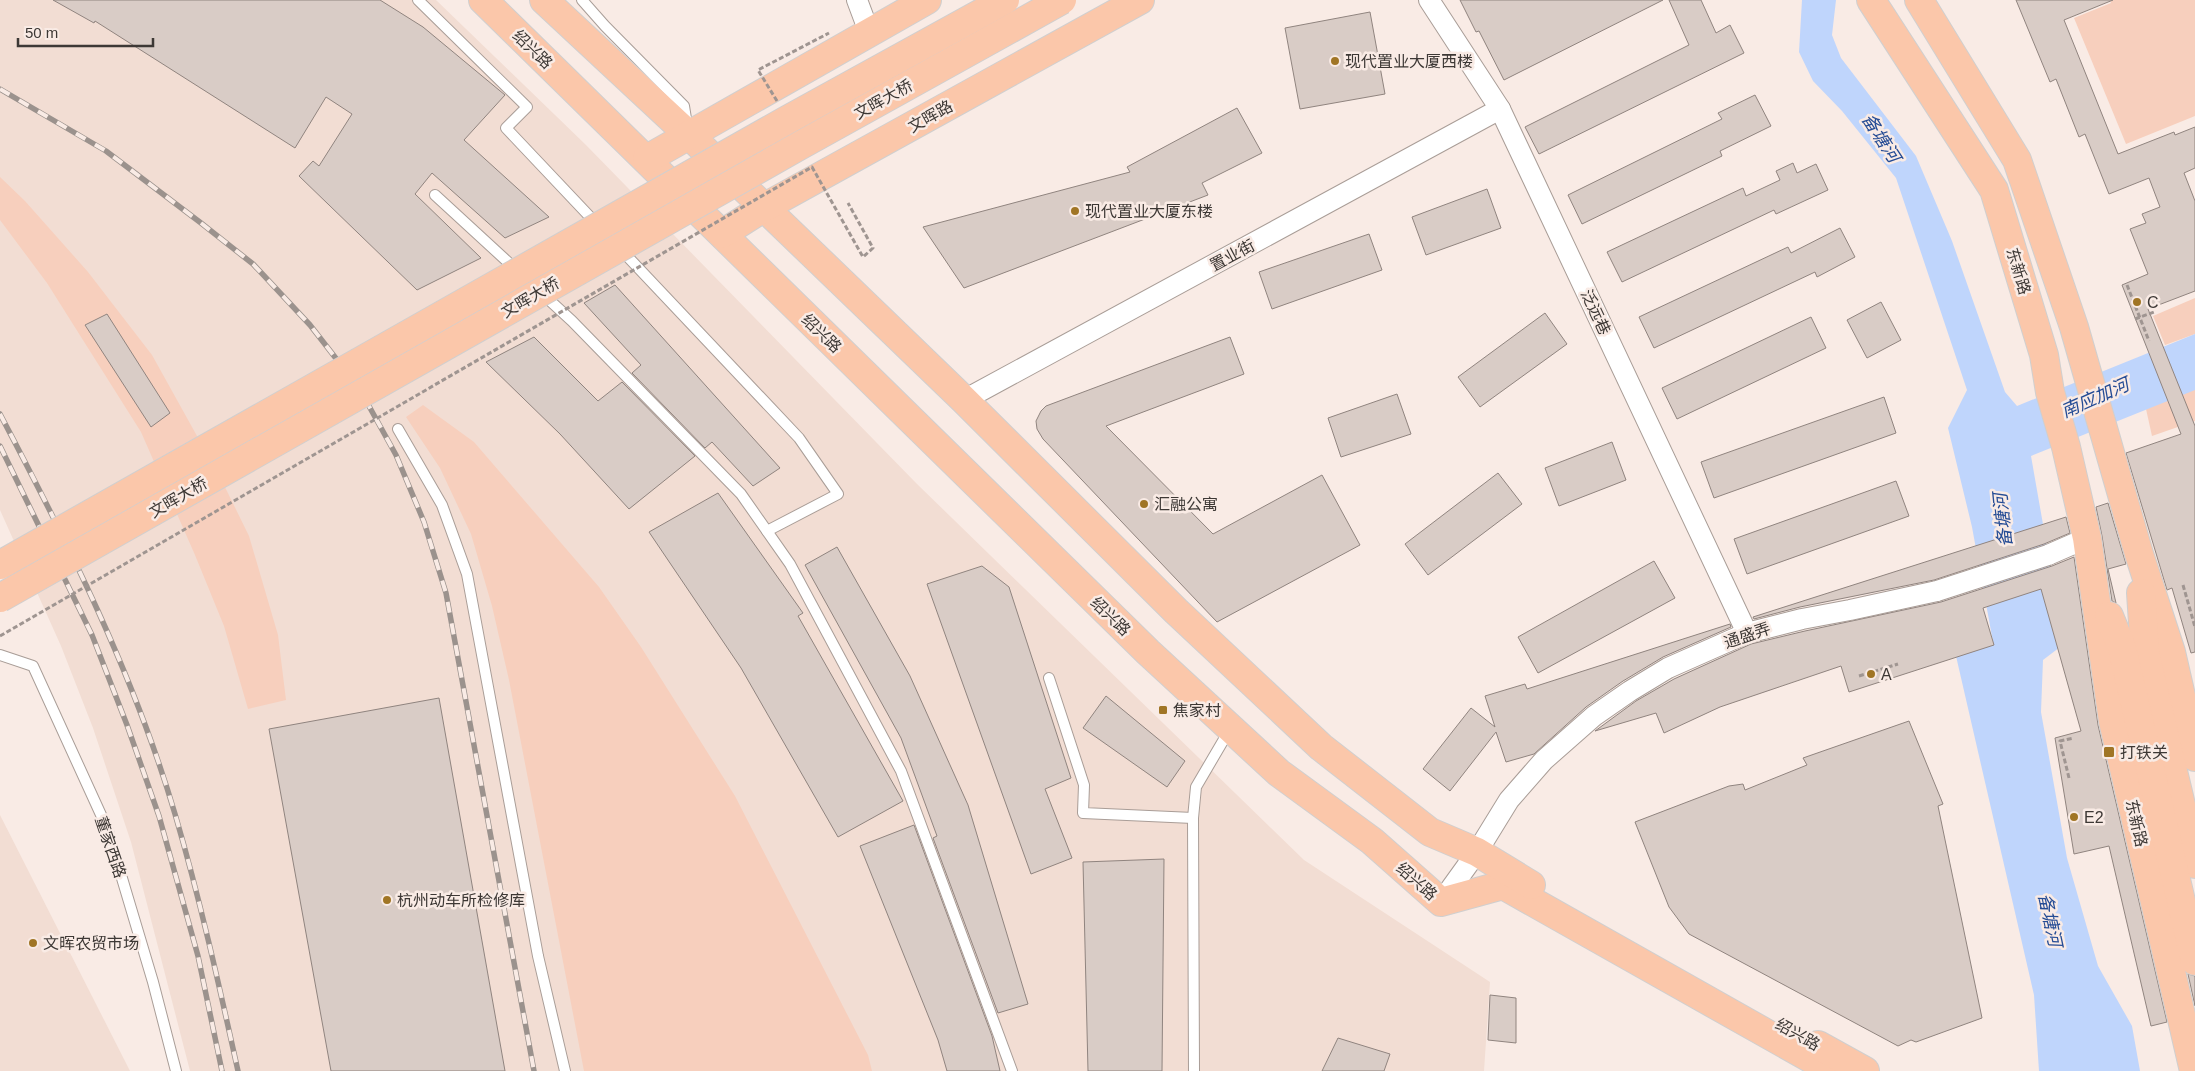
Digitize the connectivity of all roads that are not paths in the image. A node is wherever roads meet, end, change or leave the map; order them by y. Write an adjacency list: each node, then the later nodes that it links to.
1 (418, 0): 22 (lane)
2 (483, 0): 16 (main road, 绍兴路)
3 (544, 0): 15 (main road, 绍兴路)
4 (582, 0): 15 (lane)
5 (857, 0): 13 (street)
6 (927, 0): 13 (main road)
7 (1005, 0): 25 (main road, 文晖大桥, bridge)
8 (1062, 0): 27 (main road, 文晖大桥, bridge)
9 (1140, 0): 18 (main road, 文晖路)
10 (1429, 0): 14 (street, 泛远巷)
11 (1871, 0): 23 (main road, 东新路)
12 (1919, 0): 24 (main road, 东新路)
13 (869, 32): 15 (main road)
14 (1500, 109): 20 (street, 置业街); 28 (street, 泛远巷)
15 (689, 135): 16 (main road); 18 (main road, 绍兴路)
16 (647, 159): 19 (main road, 绍兴路)
17 (435, 195): 22 (lane)
18 (763, 208): 19 (main road, 文晖路); 20 (main road, 绍兴路)
19 (722, 234): 32 (main road, 绍兴路)
20 (964, 400): 35 (main road, 绍兴路)
21 (398, 429): 40 (lane)
22 (767, 531): 41 (lane)
23 (2087, 538): 26 (main road, 东新路); 28 (street, 通盛弄, bridge)
24 (2139, 554): 31 (main road, 东新路); 36 (main road, 东新路)
25 (0, 565)
26 (2091, 573): 38 (main road, 东新路); 45 (main road, 东新路)
27 (0, 598)
28 (1747, 633): 35 (street, 通盛弄)
29 (0, 655): 39 (lane, 董家西路)
30 (1049, 678): 34 (lane)
31 (2190, 711): 33 (main road, 东新路)
32 (1230, 728): 34 (lane); 37 (main road, 绍兴路)
33 (2195, 757)
34 (1193, 818): 42 (lane)
35 (1477, 852): 37 (street, 通盛弄); 44 (main road, 绍兴路)
36 (2195, 864)
37 (1441, 902): 43 (main road, 绍兴路)
38 (2195, 961)
39 (176, 1071)
40 (565, 1071)
41 (1012, 1071)
42 (1194, 1071)
43 (1833, 1071)
44 (1865, 1071)
45 (2194, 1071)

